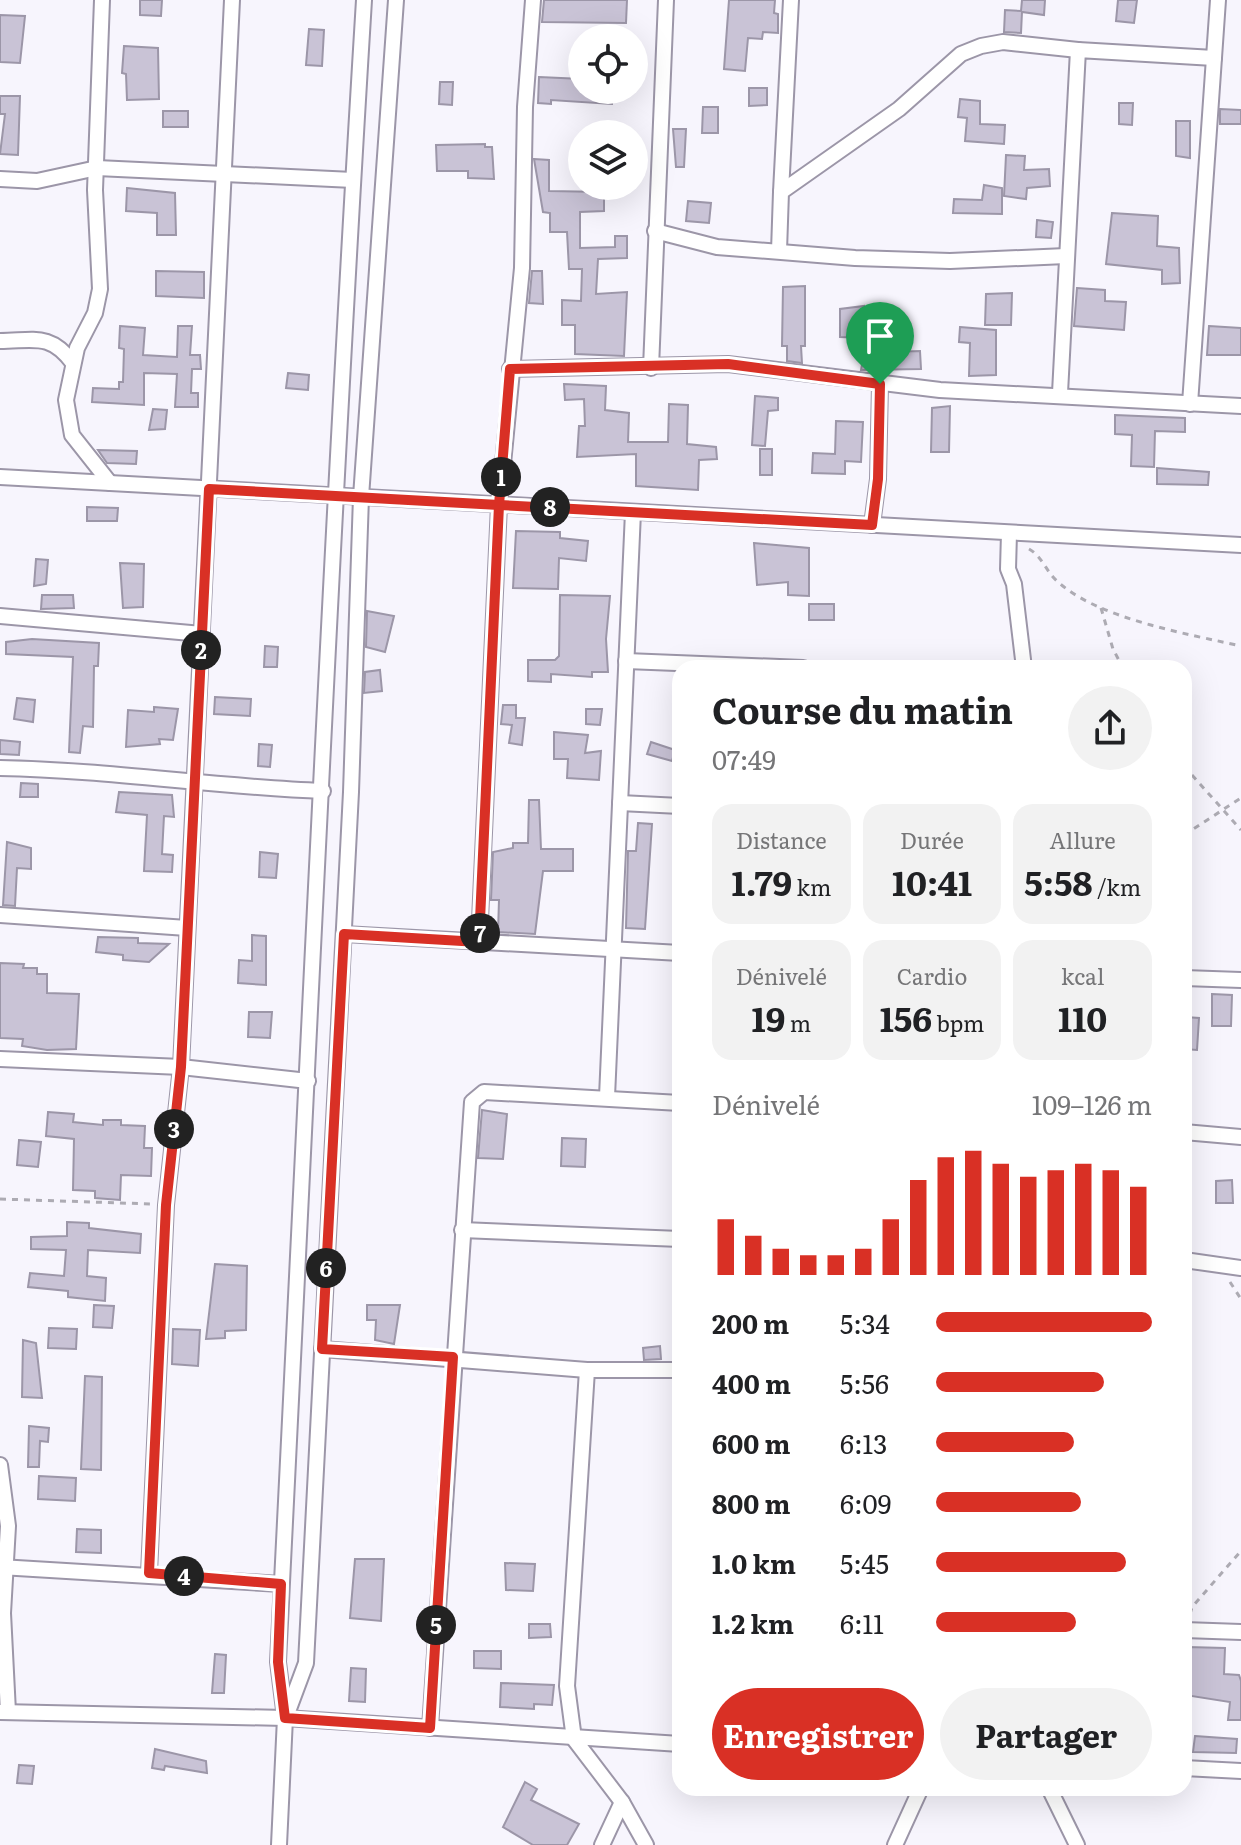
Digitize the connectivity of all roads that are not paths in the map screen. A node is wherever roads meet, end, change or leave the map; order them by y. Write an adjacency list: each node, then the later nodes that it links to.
1 (102, 0): 11 (street)
2 (232, 0): 12 (street)
3 (364, 0): 14 (street)
4 (396, 0): 31 (street)
5 (533, 0): 22 (street)
6 (666, 0): 16 (street)
7 (791, 0): 15 (street)
8 (1218, 0): 10 (street)
9 (1078, 50): 10 (street); 15 (street); 18 (street)
10 (1214, 58): 25 (street)
11 (97, 168): 12 (street); 13 (street); 20 (street)
12 (224, 176): 14 (street); 29 (street)
13 (0, 179)
14 (353, 180): 30 (street)
15 (781, 192): 17 (street)
16 (655, 231): 17 (street); 21 (street)
17 (779, 251): 18 (street)
18 (1066, 256): 24 (street)
19 (0, 341): 20 (street)
20 (73, 363): 28 (street)
21 (651, 368): 22 (street); 23 (street)
22 (510, 369): 32 (street)
23 (880, 384): 24 (street); 34 (street)
24 (1060, 393): 25 (street)
25 (1190, 404): 26 (street)
26 (1241, 406)
27 (0, 477): 28 (street)
28 (110, 483): 29 (street)
29 (209, 489): 30 (street); 38 (street)
30 (333, 496): 31 (street); 44 (street)
31 (361, 497): 32 (street); 49 (street)
32 (499, 505): 33 (street); 50 (street)
33 (633, 512): 34 (street); 40 (street)
34 (872, 525): 35 (street)
35 (1010, 538): 36 (street); 39 (street)
36 (1241, 545)
37 (0, 616): 38 (street)
38 (202, 634): 43 (street)
39 (1023, 660)
40 (626, 661): 41 (street); 45 (street)
41 (672, 663)
42 (0, 768): 43 (street)
43 (195, 783): 44 (street); 48 (street)
44 (323, 791): 57 (street)
45 (620, 803): 46 (street); 51 (street)
46 (672, 806)
47 (0, 915): 48 (street)
48 (187, 928): 56 (street)
49 (344, 934): 50 (street); 66 (street)
50 (479, 942): 51 (street)
51 (614, 947): 52 (street); 58 (street)
52 (672, 952)
53 (1192, 978): 54 (street)
54 (1241, 980)
55 (0, 1059): 56 (street)
56 (181, 1067): 57 (street); 72 (street)
57 (308, 1081): 73 (street)
58 (607, 1097): 59 (street); 62 (street)
59 (672, 1102)
60 (1192, 1133): 61 (street)
61 (1241, 1137)
62 (462, 1230): 63 (street); 67 (street)
63 (672, 1239)
64 (1192, 1261): 65 (street)
65 (1236, 1268)
66 (322, 1349): 67 (street); 77 (street)
67 (453, 1357): 68 (street); 78 (street)
68 (587, 1370): 69 (street); 79 (street)
69 (672, 1370)
70 (0, 1465): 71 (street)
71 (4, 1567): 72 (street); 76 (street)
72 (149, 1573): 73 (street)
73 (281, 1584): 77 (street)
74 (1192, 1630): 75 (street)
75 (1241, 1632)
76 (4, 1712): 77 (street)
77 (285, 1718): 78 (street); 86 (street)
78 (430, 1728): 79 (street)
79 (574, 1739): 80 (street); 85 (street)
80 (672, 1744)
81 (1192, 1768): 82 (street)
82 (1241, 1771)
83 (917, 1796): 89 (street)
84 (1053, 1796): 90 (street)
85 (622, 1802): 87 (street); 88 (street)
86 (279, 1845)
87 (602, 1845)
88 (646, 1845)
89 (895, 1845)
90 (1076, 1845)

